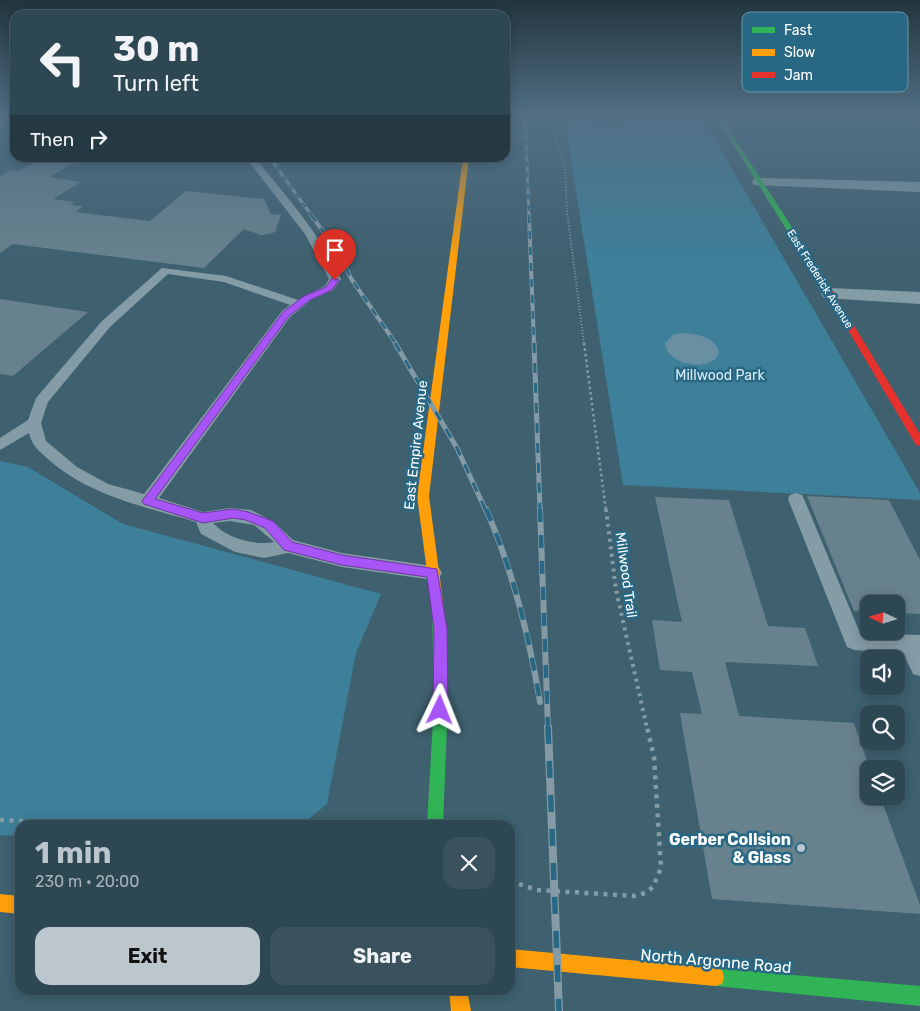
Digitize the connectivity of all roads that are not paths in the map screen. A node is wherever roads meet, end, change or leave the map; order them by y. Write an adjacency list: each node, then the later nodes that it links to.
1 (256, 164): 8 (lane)
2 (465, 164): 16 (street, East Empire Avenue)
3 (748, 164): 4 (street, East Frederick Avenue)
4 (759, 182): 5 (street); 6 (street, East Frederick Avenue)
5 (920, 187)
6 (830, 294): 7 (street); 10 (street, East Frederick Avenue)
7 (920, 298)
8 (299, 304): 9 (lane); 13 (lane)
9 (34, 423): 11 (lane); 13 (lane)
10 (920, 442)
11 (0, 445)
12 (796, 499): 17 (lane)
13 (148, 501): 14 (lane)
14 (203, 518): 15 (lane); 15 (lane)
15 (288, 546): 16 (lane)
16 (433, 573): 19 (street, East Empire Avenue)
17 (915, 644): 18 (lane)
18 (920, 667)
19 (435, 820)
20 (0, 903): 21 (street)
21 (15, 904)
22 (515, 959): 24 (street, North Argonne Road)
23 (459, 995): 25 (street)
24 (906, 1000)
25 (461, 1011)

